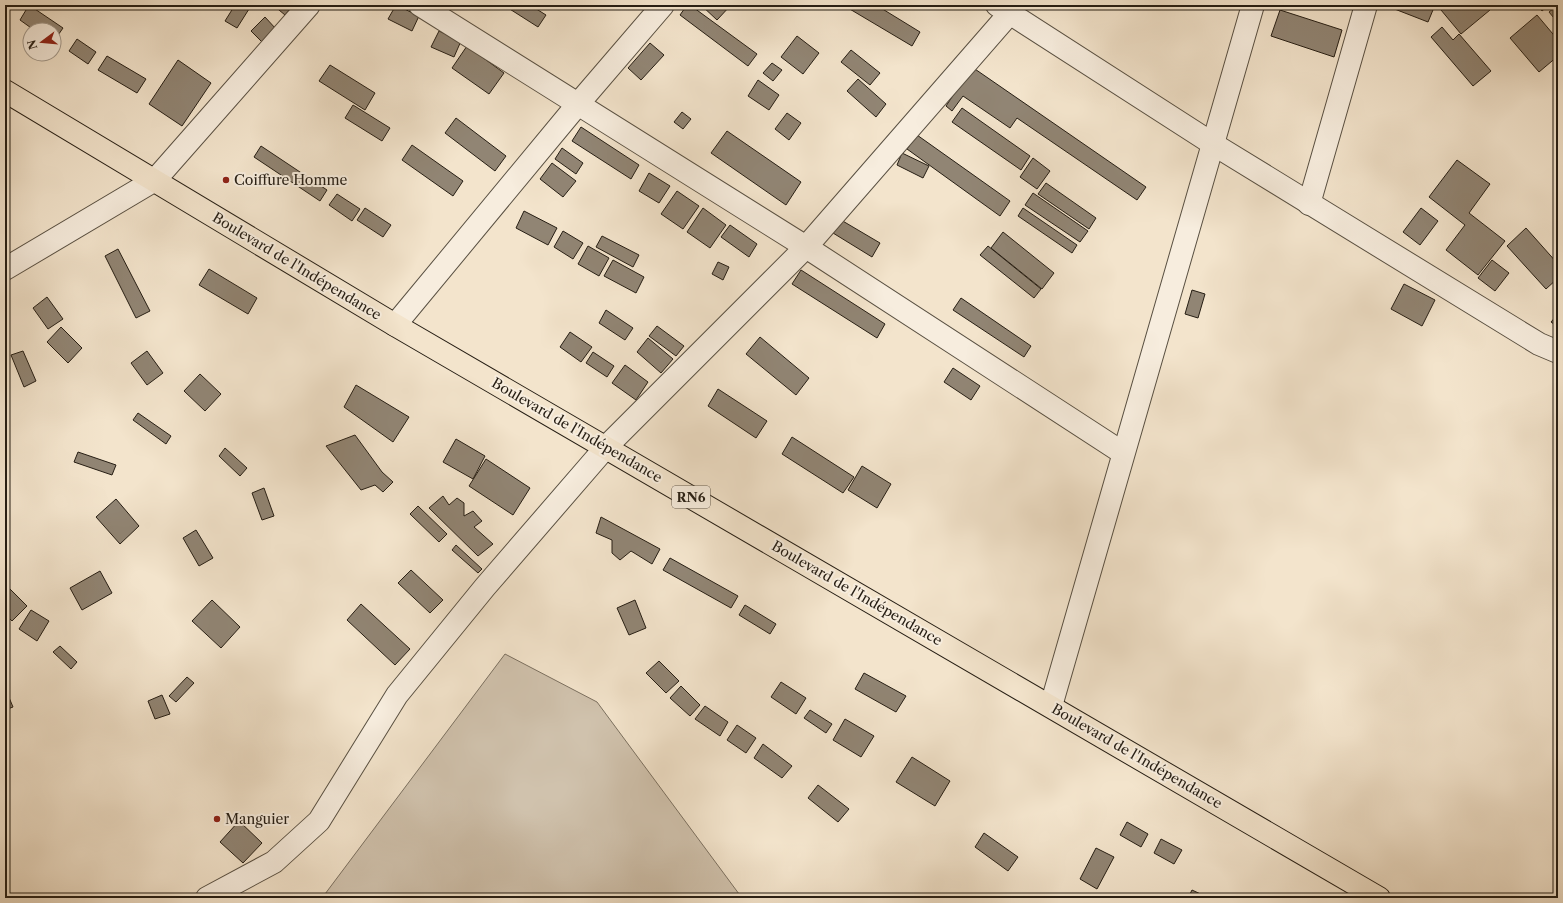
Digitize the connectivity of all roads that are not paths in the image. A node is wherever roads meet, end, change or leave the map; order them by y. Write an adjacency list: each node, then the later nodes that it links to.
1 (309, 5): 10 (street)
2 (420, 5): 8 (street)
3 (663, 5): 8 (street)
4 (1253, 5): 9 (street)
5 (1366, 5): 11 (street)
6 (1003, 9): 9 (street); 12 (street)
7 (5, 91): 10 (highway, Boulevard de l'Indépendance / RN6)
8 (578, 104): 12 (street); 14 (street)
9 (1213, 144): 11 (street); 17 (street)
10 (154, 180): 13 (street); 14 (highway, Boulevard de l'Indépendance / RN6)
11 (1309, 204): 15 (street)
12 (806, 247): 16 (street); 17 (street)
13 (5, 269)
14 (395, 325): 16 (highway, Boulevard de l'Indépendance / RN6)
15 (1558, 352)
16 (606, 447): 18 (highway, Boulevard de l'Indépendance / RN6); 19 (street)
17 (1123, 453): 18 (street)
18 (1051, 706): 20 (highway, Boulevard de l'Indépendance / RN6)
19 (207, 898)
20 (1379, 898)

